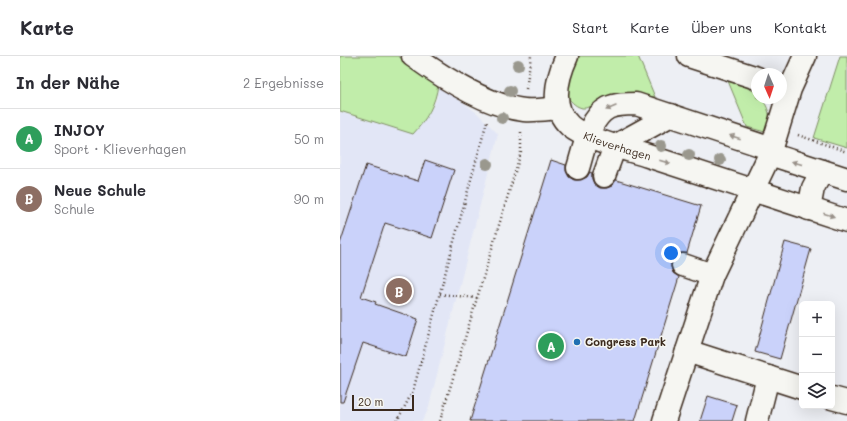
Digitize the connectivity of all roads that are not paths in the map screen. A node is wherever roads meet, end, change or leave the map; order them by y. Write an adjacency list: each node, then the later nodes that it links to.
1 (413, 56): 8 (street)
2 (567, 56): 8 (street)
3 (689, 56): 5 (street)
4 (804, 56): 6 (street)
5 (751, 76)
6 (787, 85)
7 (781, 104): 12 (street)
8 (558, 108): 10 (street)
9 (671, 115): 10 (street, Klieverhagen, one-way to 10); 11 (street); 12 (street, Klieverhagen, one-way to 9)
10 (588, 136): 11 (street, Klieverhagen); 13 (street)
11 (615, 146): 15 (street); 17 (street, Klieverhagen, one-way to 17)
12 (771, 151): 14 (street, Klieverhagen, one-way to 12); 17 (street)
13 (578, 168)
14 (822, 171): 16 (street, Klieverhagen); 18 (street)
15 (604, 176)
16 (847, 179)
17 (752, 190): 18 (street, Klieverhagen); 21 (street)
18 (809, 209): 19 (street, Klieverhagen, one-way to 19)
19 (847, 221)
20 (683, 265): 21 (street)
21 (712, 275): 22 (street)
22 (687, 351): 23 (street); 27 (street)
23 (768, 377): 24 (street); 28 (street)
24 (799, 387)
25 (835, 399): 26 (street)
26 (847, 402)
27 (664, 421)
28 (757, 421)

